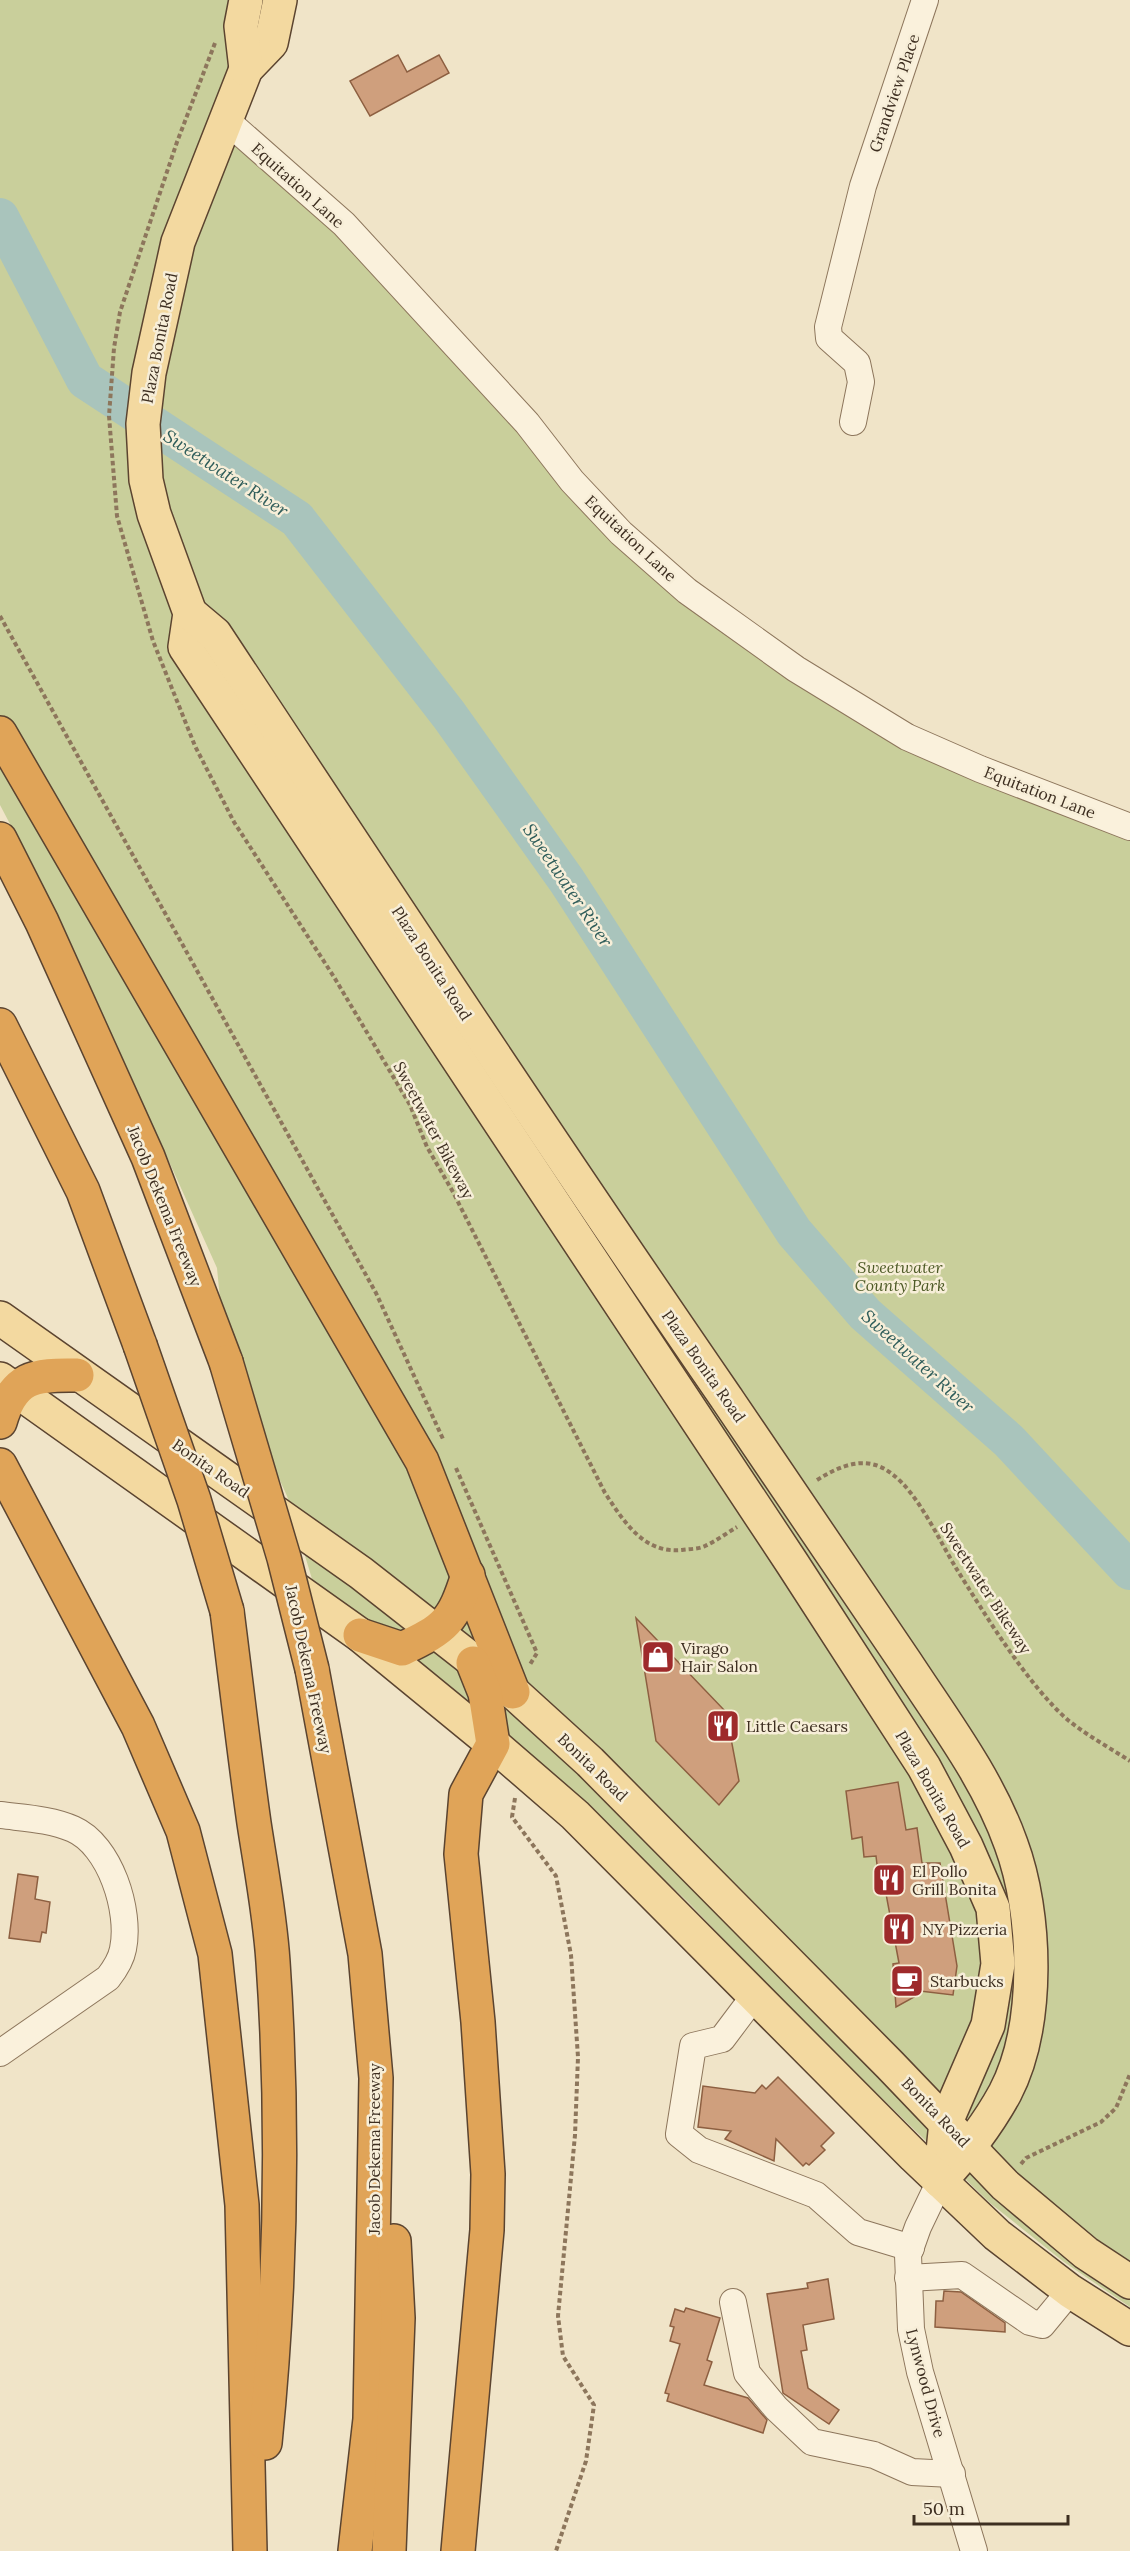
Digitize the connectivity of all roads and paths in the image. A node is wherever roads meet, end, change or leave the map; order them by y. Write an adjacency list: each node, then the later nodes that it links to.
1 (246, 0): 4 (main road, Plaza Bonita Road)
2 (280, 0): 4 (main road, Plaza Bonita Road)
3 (925, 0): 6 (street, Grandview Place)
4 (246, 69): 5 (main road, Plaza Bonita Road)
5 (227, 121): 7 (main road, Plaza Bonita Road); 11 (street, Equitation Lane)
6 (853, 422)
7 (190, 613): 36 (main road, Plaza Bonita Road); 37 (main road, Plaza Bonita Road)
8 (0, 616): 18 (path)
9 (153, 641): 22 (path, Sweetwater Bikeway)
10 (0, 733): 23 (highway)
11 (1130, 827)
12 (0, 839): 35 (highway, Jacob Dekema Freeway, bridge)
13 (0, 1025): 47 (highway, bridge)
14 (0, 1318): 15 (main road, Bonita Road)
15 (77, 1375): 16 (highway); 24 (main road, Bonita Road)
16 (7, 1384): 17 (highway); 25 (main road)
17 (0, 1422)
18 (443, 1440)
19 (453, 1461): 27 (path)
20 (0, 1465): 47 (highway)
21 (817, 1480): 29 (path, Sweetwater Bikeway)
22 (739, 1526)
23 (468, 1575): 24 (highway); 27 (highway)
24 (436, 1632): 25 (highway); 26 (main road, Bonita Road)
25 (360, 1635): 28 (main road)
26 (473, 1663): 27 (main road, Bonita Road); 28 (highway)
27 (513, 1692): 36 (main road, Bonita Road)
28 (493, 1744): 30 (main road); 50 (highway)
29 (1130, 1761)
30 (520, 1767): 32 (main road); 51 (path)
31 (0, 1815): 33 (street)
32 (755, 1995): 38 (main road); 40 (street)
33 (0, 2053)
34 (1130, 2074): 39 (path)
35 (376, 2078): 48 (highway, Jacob Dekema Freeway); 49 (highway)
36 (946, 2122): 37 (main road, Bonita Road); 38 (main road, Plaza Bonita Road)
37 (971, 2149): 38 (main road, Plaza Bonita Road); 39 (main road, Bonita Road)
38 (940, 2181): 40 (street, Lynwood Drive); 43 (main road)
39 (1005, 2185): 42 (main road, Bonita Road)
40 (911, 2248): 41 (street, Lynwood Drive)
41 (908, 2278): 43 (street); 46 (street, Lynwood Drive)
42 (1130, 2282)
43 (1070, 2291): 45 (main road)
44 (733, 2302): 46 (street)
45 (1130, 2329)
46 (952, 2474): 52 (street, Lynwood Drive)
47 (252, 2551)
48 (355, 2551)
49 (389, 2551)
50 (458, 2551)
51 (556, 2551)
52 (974, 2551)

